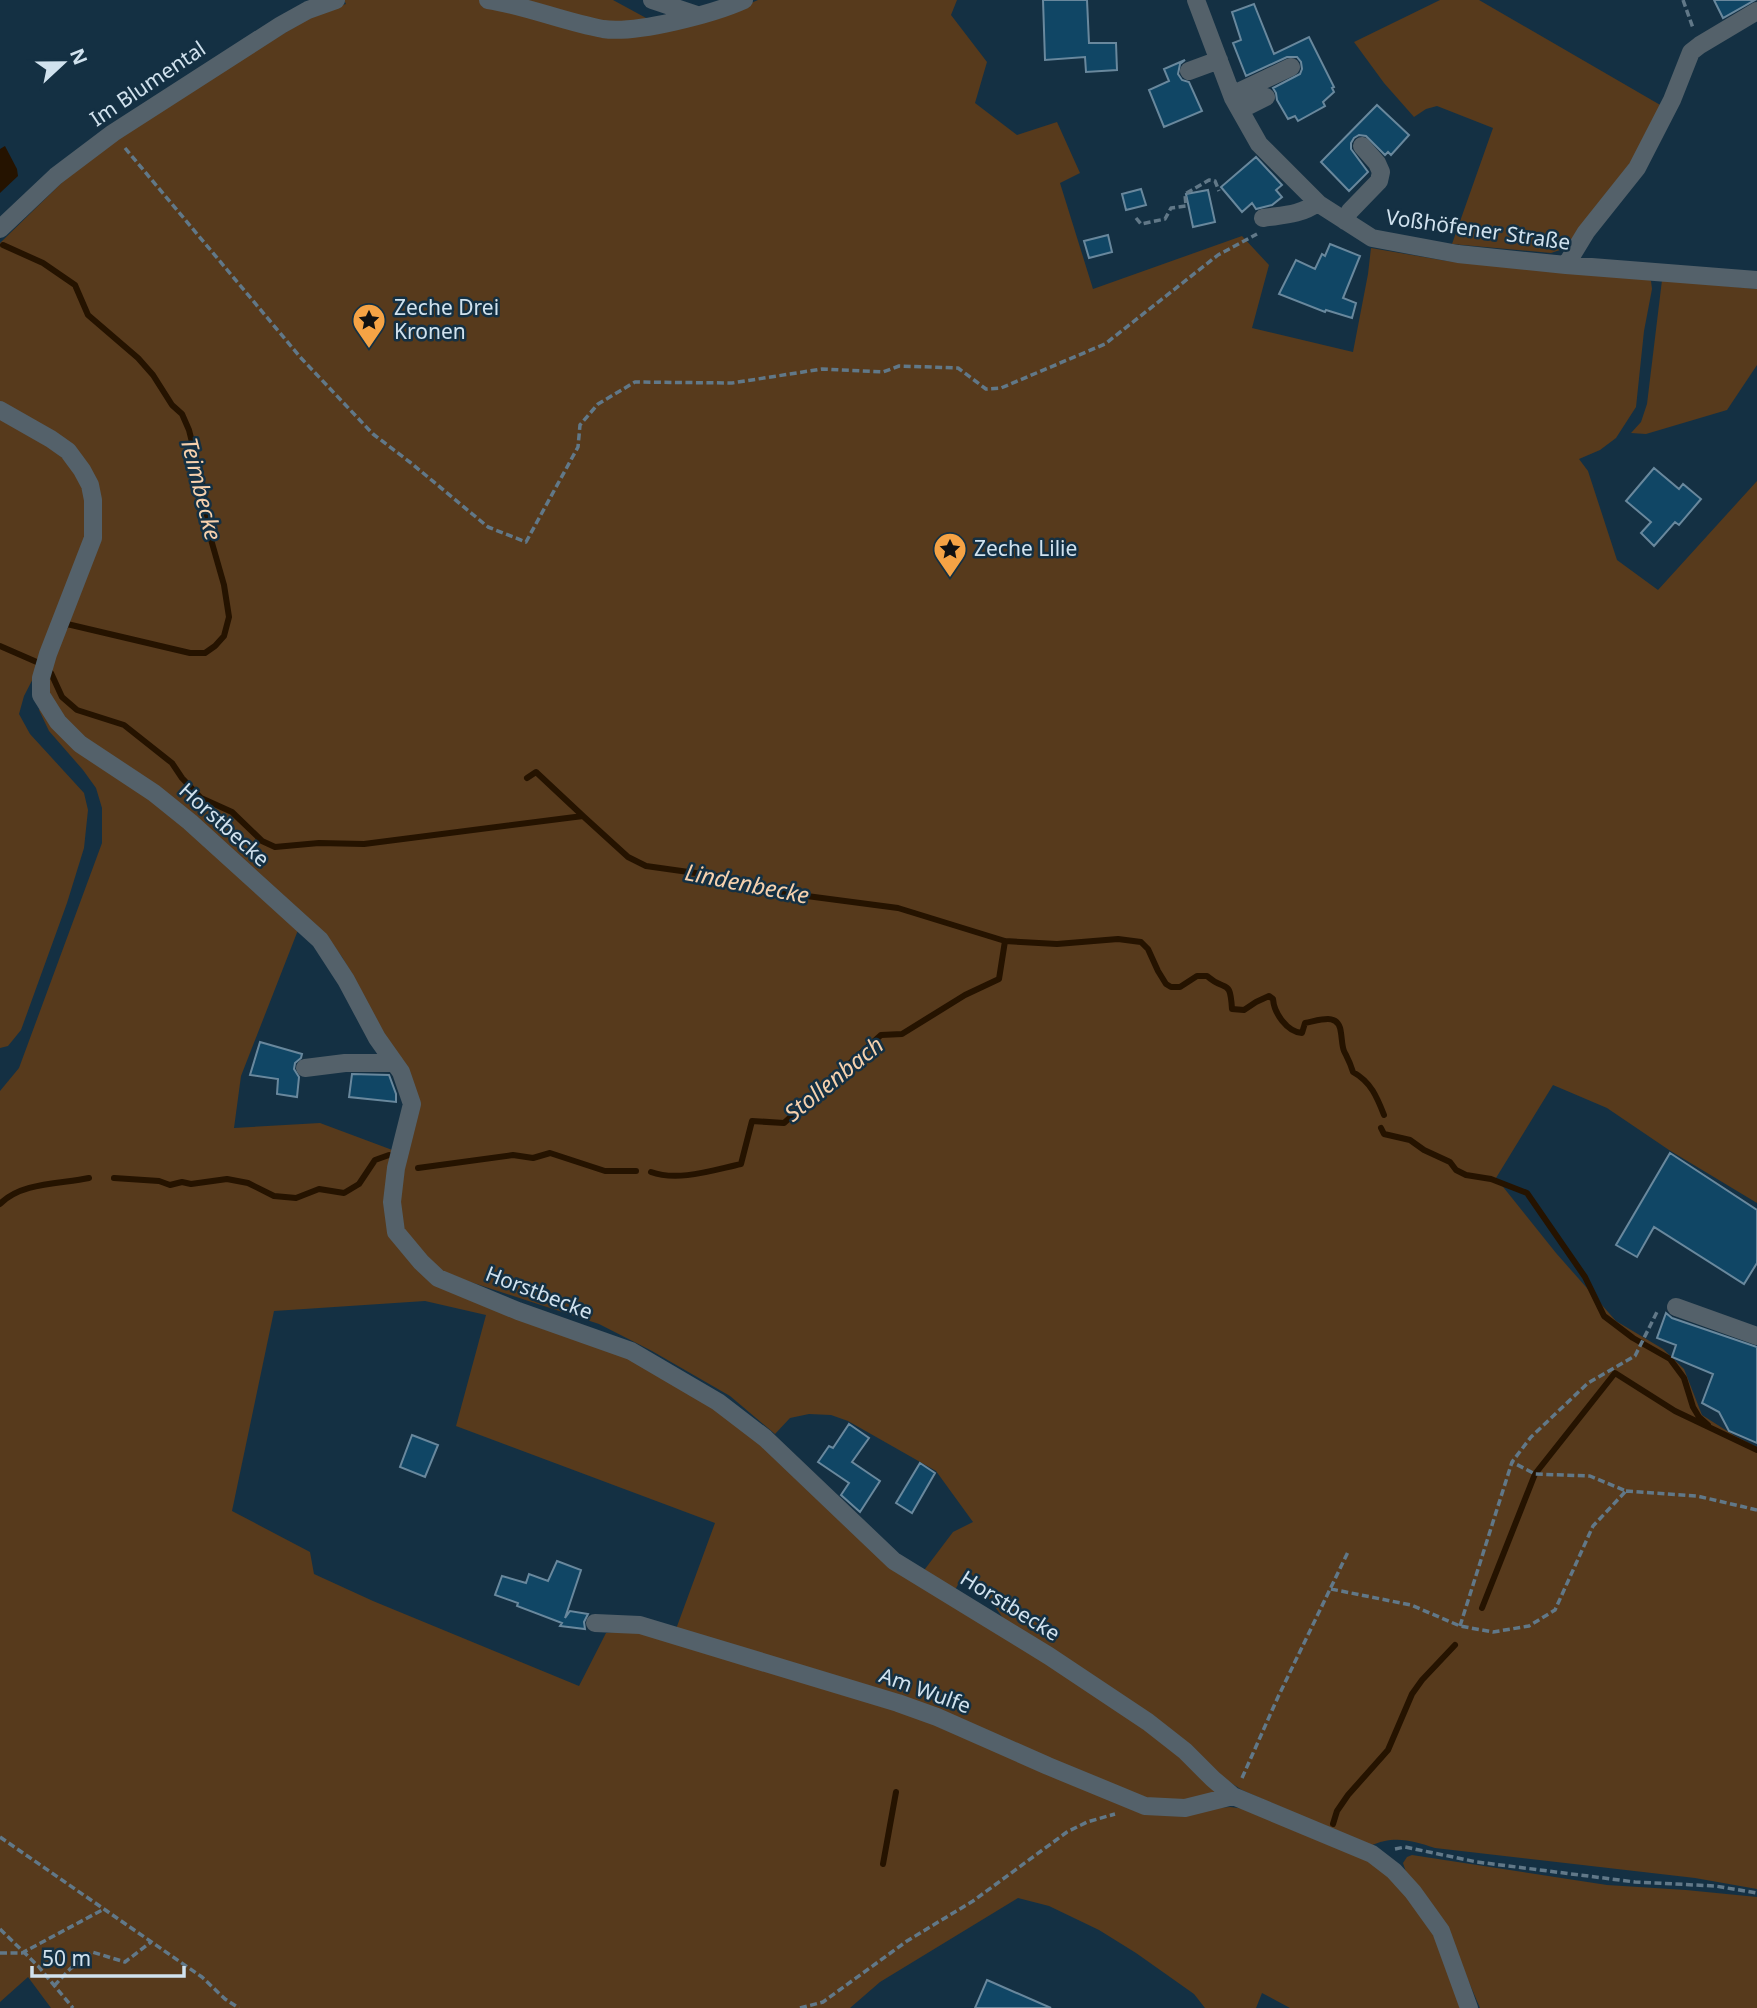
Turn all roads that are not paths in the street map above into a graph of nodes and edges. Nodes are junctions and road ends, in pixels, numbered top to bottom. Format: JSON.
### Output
{"nodes":[{"id":1,"x":336,"y":0,"type":"edge"},
{"id":2,"x":488,"y":0,"type":"edge"},
{"id":3,"x":652,"y":0,"type":"edge"},
{"id":4,"x":744,"y":0,"type":"edge"},
{"id":5,"x":1196,"y":0,"type":"edge"},
{"id":6,"x":1757,"y":11,"type":"edge"},
{"id":7,"x":697,"y":15,"type":"junction"},
{"id":8,"x":1219,"y":60,"type":"junction"},
{"id":9,"x":1292,"y":67,"type":"dead end"},
{"id":10,"x":1189,"y":71,"type":"dead end"},
{"id":11,"x":1266,"y":97,"type":"dead end"},
{"id":12,"x":1236,"y":102,"type":"junction"},
{"id":13,"x":1362,"y":146,"type":"dead end"},
{"id":14,"x":1317,"y":202,"type":"junction"},
{"id":15,"x":1345,"y":220,"type":"junction"},
{"id":16,"x":1260,"y":226,"type":"road end"},
{"id":17,"x":0,"y":229,"type":"edge"},
{"id":18,"x":1566,"y":265,"type":"junction"},
{"id":19,"x":1757,"y":280,"type":"edge"},
{"id":20,"x":0,"y":410,"type":"edge"},
{"id":21,"x":395,"y":1063,"type":"junction"},
{"id":22,"x":305,"y":1068,"type":"dead end"},
{"id":23,"x":1676,"y":1307,"type":"dead end"},
{"id":24,"x":1757,"y":1336,"type":"edge"},
{"id":25,"x":595,"y":1623,"type":"dead end"},
{"id":26,"x":1233,"y":1796,"type":"junction"},
{"id":27,"x":1469,"y":2008,"type":"edge"}],
"edges":[{"from":1,"to":17,"type":"street","name":"Im Blumental"},
{"from":2,"to":7,"type":"street"},
{"from":3,"to":7,"type":"street"},
{"from":4,"to":7,"type":"street"},
{"from":5,"to":8,"type":"street","name":"Voßhöfener Straße"},
{"from":6,"to":18,"type":"street"},
{"from":8,"to":10,"type":"street"},
{"from":8,"to":12,"type":"street","name":"Voßhöfener Straße"},
{"from":9,"to":12,"type":"street"},
{"from":11,"to":12,"type":"street"},
{"from":12,"to":14,"type":"street","name":"Voßhöfener Straße"},
{"from":13,"to":15,"type":"street"},
{"from":14,"to":15,"type":"street","name":"Voßhöfener Straße"},
{"from":14,"to":16,"type":"street"},
{"from":15,"to":18,"type":"street","name":"Voßhöfener Straße"},
{"from":18,"to":19,"type":"street","name":"Voßhöfener Straße"},
{"from":20,"to":21,"type":"street","name":"Horstbecke"},
{"from":21,"to":22,"type":"street"},
{"from":21,"to":26,"type":"street","name":"Horstbecke"},
{"from":23,"to":24,"type":"street"},
{"from":25,"to":26,"type":"street","name":"Am Wulfe"},
{"from":26,"to":27,"type":"street","name":"Horstbecke"}]}
